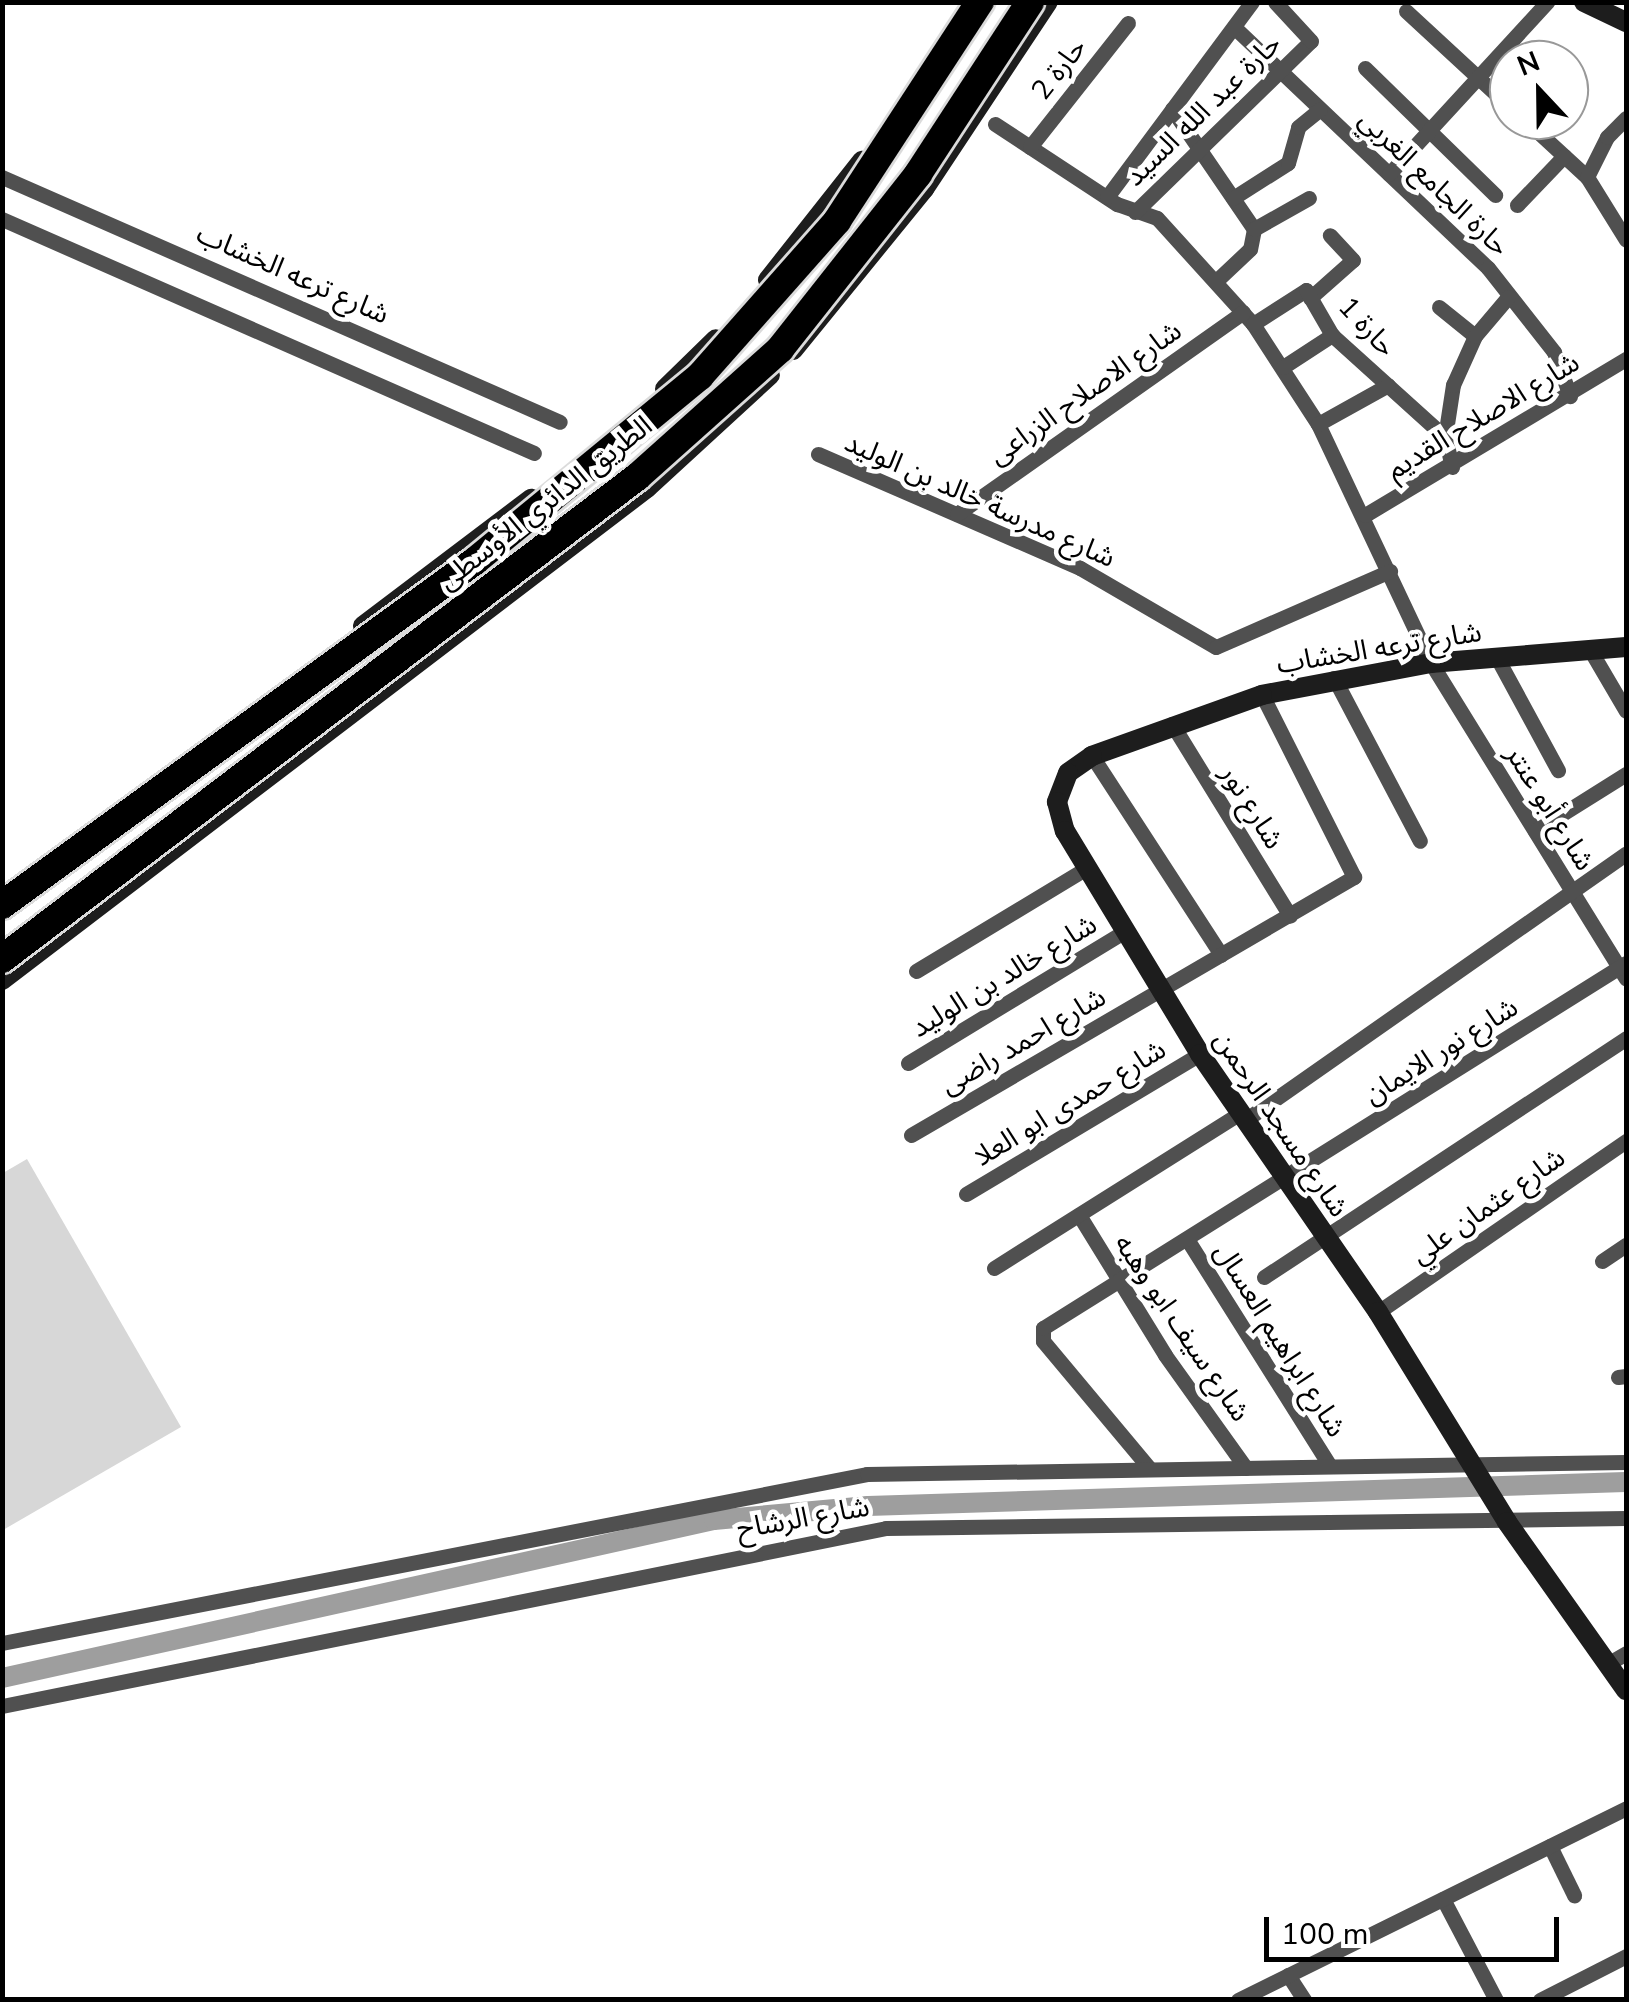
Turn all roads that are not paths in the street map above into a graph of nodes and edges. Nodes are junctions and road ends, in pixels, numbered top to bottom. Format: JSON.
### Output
{"nodes":[{"id":1,"x":970,"y":2,"type":"edge"},
{"id":2,"x":980,"y":2,"type":"edge"},
{"id":3,"x":1030,"y":2,"type":"edge"},
{"id":4,"x":1048,"y":2,"type":"edge"},
{"id":5,"x":1252,"y":2,"type":"edge"},
{"id":6,"x":1275,"y":2,"type":"edge"},
{"id":7,"x":1547,"y":2,"type":"edge"},
{"id":8,"x":1584,"y":2,"type":"edge"},
{"id":9,"x":1406,"y":11,"type":"dead end"},
{"id":10,"x":1128,"y":22,"type":"dead end"},
{"id":11,"x":1626,"y":22,"type":"edge"},
{"id":12,"x":1234,"y":27,"type":"junction"},
{"id":13,"x":1518,"y":40,"type":"edge"},
{"id":14,"x":1489,"y":67,"type":"edge"},
{"id":15,"x":1365,"y":68,"type":"dead end"},
{"id":16,"x":1280,"y":71,"type":"junction"},
{"id":17,"x":1476,"y":76,"type":"junction"},
{"id":18,"x":1489,"y":88,"type":"edge"},
{"id":19,"x":1172,"y":109,"type":"junction"},
{"id":20,"x":1320,"y":109,"type":"junction"},
{"id":21,"x":1626,"y":118,"type":"edge"},
{"id":22,"x":995,"y":124,"type":"dead end"},
{"id":23,"x":1428,"y":129,"type":"junction"},
{"id":24,"x":1546,"y":140,"type":"edge"},
{"id":25,"x":1030,"y":147,"type":"junction"},
{"id":26,"x":1200,"y":149,"type":"junction"},
{"id":27,"x":1564,"y":156,"type":"junction"},
{"id":28,"x":1389,"y":174,"type":"junction"},
{"id":29,"x":2,"y":176,"type":"edge"},
{"id":30,"x":1587,"y":177,"type":"junction"},
{"id":31,"x":1494,"y":196,"type":"dead end"},
{"id":32,"x":1107,"y":197,"type":"junction"},
{"id":33,"x":1233,"y":198,"type":"junction"},
{"id":34,"x":1309,"y":198,"type":"dead end"},
{"id":35,"x":1517,"y":205,"type":"dead end"},
{"id":36,"x":1136,"y":212,"type":"junction"},
{"id":37,"x":2,"y":219,"type":"edge"},
{"id":38,"x":1254,"y":229,"type":"junction"},
{"id":39,"x":1330,"y":235,"type":"dead end"},
{"id":40,"x":1626,"y":240,"type":"edge"},
{"id":41,"x":772,"y":276,"type":"junction"},
{"id":42,"x":1216,"y":282,"type":"junction"},
{"id":43,"x":1508,"y":297,"type":"junction"},
{"id":44,"x":1310,"y":298,"type":"junction"},
{"id":45,"x":1440,"y":308,"type":"dead end"},
{"id":46,"x":826,"y":315,"type":"junction"},
{"id":47,"x":1248,"y":318,"type":"junction"},
{"id":48,"x":1332,"y":335,"type":"junction"},
{"id":49,"x":1476,"y":336,"type":"junction"},
{"id":50,"x":1626,"y":359,"type":"edge"},
{"id":51,"x":1283,"y":367,"type":"junction"},
{"id":52,"x":1388,"y":385,"type":"junction"},
{"id":53,"x":1570,"y":396,"type":"junction"},
{"id":54,"x":560,"y":422,"type":"dead end"},
{"id":55,"x":1318,"y":424,"type":"junction"},
{"id":56,"x":1446,"y":437,"type":"junction"},
{"id":57,"x":534,"y":453,"type":"dead end"},
{"id":58,"x":818,"y":454,"type":"dead end"},
{"id":59,"x":1452,"y":466,"type":"junction"},
{"id":60,"x":956,"y":514,"type":"junction"},
{"id":61,"x":1365,"y":516,"type":"junction"},
{"id":62,"x":1390,"y":571,"type":"junction"},
{"id":63,"x":1626,"y":647,"type":"edge"},
{"id":64,"x":1588,"y":648,"type":"junction"},
{"id":65,"x":1496,"y":656,"type":"junction"},
{"id":66,"x":1430,"y":663,"type":"junction"},
{"id":67,"x":1334,"y":678,"type":"junction"},
{"id":68,"x":1262,"y":695,"type":"junction"},
{"id":69,"x":1626,"y":711,"type":"edge"},
{"id":70,"x":234,"y":724,"type":"junction"},
{"id":71,"x":1172,"y":724,"type":"junction"},
{"id":72,"x":1092,"y":756,"type":"junction"},
{"id":73,"x":1558,"y":770,"type":"dead end"},
{"id":74,"x":273,"y":773,"type":"junction"},
{"id":75,"x":1626,"y":774,"type":"edge"},
{"id":76,"x":1535,"y":832,"type":"junction"},
{"id":77,"x":1420,"y":840,"type":"dead end"},
{"id":78,"x":1626,"y":854,"type":"edge"},
{"id":79,"x":1087,"y":868,"type":"junction"},
{"id":80,"x":1572,"y":892,"type":"junction"},
{"id":81,"x":2,"y":894,"type":"edge"},
{"id":82,"x":2,"y":906,"type":"edge"},
{"id":83,"x":1290,"y":916,"type":"junction"},
{"id":84,"x":1126,"y":931,"type":"junction"},
{"id":85,"x":1221,"y":955,"type":"junction"},
{"id":86,"x":2,"y":959,"type":"edge"},
{"id":87,"x":1624,"y":970,"type":"edge"},
{"id":88,"x":916,"y":971,"type":"dead end"},
{"id":89,"x":2,"y":980,"type":"edge"},
{"id":90,"x":1161,"y":990,"type":"junction"},
{"id":91,"x":1626,"y":1038,"type":"edge"},
{"id":92,"x":1200,"y":1054,"type":"junction"},
{"id":93,"x":908,"y":1063,"type":"dead end"},
{"id":94,"x":1242,"y":1117,"type":"junction"},
{"id":95,"x":911,"y":1135,"type":"dead end"},
{"id":96,"x":1626,"y":1140,"type":"edge"},
{"id":97,"x":1283,"y":1181,"type":"junction"},
{"id":98,"x":966,"y":1194,"type":"dead end"},
{"id":99,"x":1079,"y":1215,"type":"junction"},
{"id":100,"x":1324,"y":1238,"type":"junction"},
{"id":101,"x":1187,"y":1240,"type":"junction"},
{"id":102,"x":1625,"y":1248,"type":"edge"},
{"id":103,"x":1602,"y":1261,"type":"dead end"},
{"id":104,"x":994,"y":1268,"type":"dead end"},
{"id":105,"x":1264,"y":1277,"type":"dead end"},
{"id":106,"x":1119,"y":1281,"type":"junction"},
{"id":107,"x":1378,"y":1312,"type":"junction"},
{"id":108,"x":1626,"y":1462,"type":"edge"},
{"id":109,"x":1474,"y":1465,"type":"junction"},
{"id":110,"x":1330,"y":1466,"type":"junction"},
{"id":111,"x":1246,"y":1468,"type":"junction"},
{"id":112,"x":1150,"y":1469,"type":"junction"},
{"id":113,"x":1626,"y":1518,"type":"edge"},
{"id":114,"x":1507,"y":1522,"type":"junction"},
{"id":115,"x":2,"y":1643,"type":"edge"},
{"id":116,"x":1618,"y":1658,"type":"edge"},
{"id":117,"x":1626,"y":1690,"type":"edge"},
{"id":118,"x":2,"y":1706,"type":"edge"},
{"id":119,"x":1626,"y":1808,"type":"edge"},
{"id":120,"x":1550,"y":1846,"type":"junction"},
{"id":121,"x":1574,"y":1894,"type":"dead end"},
{"id":122,"x":1443,"y":1899,"type":"junction"},
{"id":123,"x":1626,"y":1956,"type":"edge"},
{"id":124,"x":1288,"y":1975,"type":"junction"},
{"id":125,"x":1238,"y":2000,"type":"edge"},
{"id":126,"x":1304,"y":2000,"type":"edge"},
{"id":127,"x":1496,"y":2000,"type":"edge"},
{"id":128,"x":1540,"y":2000,"type":"edge"}],
"edges":[{"from":1,"to":41,"type":"street"},
{"from":2,"to":82,"type":"highway","name":"الطريق الدائري الأوسطى","bridge":true},
{"from":3,"to":86,"type":"highway","name":"الطريق الدائري الأوسطى","bridge":true},
{"from":4,"to":46,"type":"street"},
{"from":5,"to":12,"type":"street"},
{"from":6,"to":16,"type":"street","name":"حارة عبد الله السيد"},
{"from":7,"to":13,"type":"street"},
{"from":8,"to":11,"type":"street"},
{"from":9,"to":17,"type":"street"},
{"from":10,"to":25,"type":"street","name":"حارة 2"},
{"from":12,"to":16,"type":"street","name":"حارة الجامع الغربي"},
{"from":12,"to":19,"type":"street"},
{"from":14,"to":17,"type":"street"},
{"from":15,"to":23,"type":"street"},
{"from":16,"to":20,"type":"street","name":"حارة الجامع الغربي"},
{"from":16,"to":26,"type":"street","name":"حارة عبد الله السيد"},
{"from":17,"to":18,"type":"street"},
{"from":17,"to":23,"type":"street"},
{"from":19,"to":26,"type":"street"},
{"from":19,"to":32,"type":"street"},
{"from":20,"to":28,"type":"street","name":"حارة الجامع الغربي"},
{"from":20,"to":33,"type":"street"},
{"from":21,"to":30,"type":"street"},
{"from":22,"to":25,"type":"street","name":"شارع أبو عنتر"},
{"from":23,"to":28,"type":"street"},
{"from":23,"to":31,"type":"street"},
{"from":24,"to":27,"type":"street"},
{"from":25,"to":32,"type":"street","name":"شارع أبو عنتر"},
{"from":26,"to":33,"type":"street"},
{"from":26,"to":36,"type":"street","name":"حارة عبد الله السيد"},
{"from":27,"to":30,"type":"street"},
{"from":27,"to":35,"type":"street"},
{"from":28,"to":43,"type":"street","name":"حارة الجامع الغربي"},
{"from":29,"to":54,"type":"street","name":"شارع ترعه الخشاب"},
{"from":30,"to":40,"type":"street"},
{"from":32,"to":36,"type":"street","name":"شارع أبو عنتر"},
{"from":33,"to":38,"type":"street"},
{"from":34,"to":38,"type":"street"},
{"from":36,"to":42,"type":"street","name":"شارع أبو عنتر"},
{"from":37,"to":57,"type":"street"},
{"from":38,"to":42,"type":"street"},
{"from":39,"to":44,"type":"street"},
{"from":41,"to":46,"type":"street"},
{"from":41,"to":70,"type":"street"},
{"from":42,"to":47,"type":"street","name":"شارع أبو عنتر"},
{"from":43,"to":49,"type":"street"},
{"from":43,"to":53,"type":"street","name":"حارة الجامع الغربي"},
{"from":44,"to":47,"type":"street","name":"حارة 1"},
{"from":44,"to":48,"type":"street","name":"حارة 1"},
{"from":45,"to":49,"type":"street"},
{"from":46,"to":74,"type":"street"},
{"from":47,"to":51,"type":"street","name":"شارع أبو عنتر"},
{"from":47,"to":60,"type":"street","name":"شارع الاصلاح الزراعى"},
{"from":48,"to":51,"type":"street"},
{"from":48,"to":52,"type":"street","name":"حارة 1"},
{"from":49,"to":56,"type":"street"},
{"from":50,"to":53,"type":"street","name":"شارع الاصلاح القديم"},
{"from":51,"to":55,"type":"street","name":"شارع أبو عنتر"},
{"from":52,"to":55,"type":"street"},
{"from":52,"to":56,"type":"street","name":"حارة 1"},
{"from":53,"to":59,"type":"street","name":"شارع الاصلاح القديم"},
{"from":55,"to":61,"type":"street","name":"شارع أبو عنتر"},
{"from":56,"to":59,"type":"street"},
{"from":58,"to":60,"type":"street","name":"شارع مدرسة خالد بن الوليد"},
{"from":59,"to":61,"type":"street","name":"شارع الاصلاح القديم"},
{"from":60,"to":62,"type":"street","name":"شارع مدرسة خالد بن الوليد"},
{"from":61,"to":62,"type":"street","name":"شارع أبو عنتر"},
{"from":62,"to":66,"type":"street","name":"شارع أبو عنتر"},
{"from":63,"to":64,"type":"street","name":"شارع ترعه الخشاب"},
{"from":64,"to":65,"type":"street","name":"شارع ترعه الخشاب"},
{"from":64,"to":69,"type":"street"},
{"from":65,"to":66,"type":"street","name":"شارع ترعه الخشاب"},
{"from":65,"to":73,"type":"street"},
{"from":66,"to":67,"type":"street","name":"شارع ترعه الخشاب"},
{"from":66,"to":76,"type":"street","name":"شارع أبو عنتر"},
{"from":67,"to":68,"type":"street","name":"شارع ترعه الخشاب"},
{"from":67,"to":77,"type":"street"},
{"from":68,"to":71,"type":"street","name":"شارع ترعه الخشاب"},
{"from":68,"to":83,"type":"street","name":"شارع احمد راضى"},
{"from":70,"to":74,"type":"street"},
{"from":70,"to":81,"type":"street"},
{"from":71,"to":72,"type":"street","name":"شارع ترعه الخشاب"},
{"from":71,"to":83,"type":"street","name":"شارع نور"},
{"from":72,"to":79,"type":"street","name":"شارع مسجد الرحمن"},
{"from":72,"to":85,"type":"street"},
{"from":74,"to":89,"type":"street"},
{"from":75,"to":76,"type":"street"},
{"from":76,"to":80,"type":"street","name":"شارع أبو عنتر"},
{"from":78,"to":80,"type":"street"},
{"from":79,"to":84,"type":"street","name":"شارع مسجد الرحمن"},
{"from":79,"to":88,"type":"street"},
{"from":80,"to":87,"type":"street","name":"شارع أبو عنتر"},
{"from":80,"to":94,"type":"street"},
{"from":83,"to":85,"type":"street","name":"شارع احمد راضى"},
{"from":84,"to":90,"type":"street","name":"شارع مسجد الرحمن"},
{"from":84,"to":93,"type":"street","name":"شارع خالد بن الوليد"},
{"from":85,"to":90,"type":"street","name":"شارع احمد راضى"},
{"from":87,"to":97,"type":"street","name":"شارع نور الايمان"},
{"from":90,"to":92,"type":"street","name":"شارع مسجد الرحمن"},
{"from":90,"to":95,"type":"street","name":"شارع احمد راضى"},
{"from":91,"to":100,"type":"street"},
{"from":92,"to":94,"type":"street","name":"شارع مسجد الرحمن"},
{"from":92,"to":98,"type":"street","name":"شارع حمدى ابو العلا"},
{"from":94,"to":97,"type":"street","name":"شارع مسجد الرحمن"},
{"from":94,"to":99,"type":"street"},
{"from":96,"to":107,"type":"street","name":"شارع عثمان علي"},
{"from":97,"to":100,"type":"street","name":"شارع مسجد الرحمن"},
{"from":97,"to":101,"type":"street","name":"شارع نور الايمان"},
{"from":99,"to":104,"type":"street"},
{"from":99,"to":106,"type":"street","name":"شارع سيف ابو وهبه"},
{"from":100,"to":105,"type":"street"},
{"from":100,"to":107,"type":"street","name":"شارع مسجد الرحمن"},
{"from":101,"to":106,"type":"street","name":"شارع نور الايمان"},
{"from":101,"to":110,"type":"street","name":"شارع ابراهيم العسال"},
{"from":102,"to":103,"type":"street"},
{"from":106,"to":111,"type":"street","name":"شارع سيف ابو وهبه"},
{"from":106,"to":112,"type":"street","name":"شارع نور الايمان"},
{"from":107,"to":109,"type":"street","name":"شارع مسجد الرحمن"},
{"from":108,"to":109,"type":"street","name":"شارع الرشاح"},
{"from":109,"to":110,"type":"street","name":"شارع الرشاح"},
{"from":109,"to":114,"type":"street","name":"شارع مسجد الرحمن"},
{"from":110,"to":111,"type":"street","name":"شارع الرشاح"},
{"from":111,"to":112,"type":"street","name":"شارع الرشاح"},
{"from":112,"to":115,"type":"street","name":"شارع الرشاح"},
{"from":113,"to":114,"type":"street","name":"شارع الرشاح"},
{"from":114,"to":116,"type":"street","name":"شارع مسجد الرحمن"},
{"from":114,"to":118,"type":"street","name":"شارع الرشاح"},
{"from":116,"to":117,"type":"street","name":"شارع مسجد الرحمن"},
{"from":119,"to":120,"type":"street"},
{"from":120,"to":121,"type":"street"},
{"from":120,"to":122,"type":"street"},
{"from":122,"to":124,"type":"street"},
{"from":122,"to":127,"type":"street"},
{"from":123,"to":128,"type":"street"},
{"from":124,"to":125,"type":"street"},
{"from":124,"to":126,"type":"street"}]}
